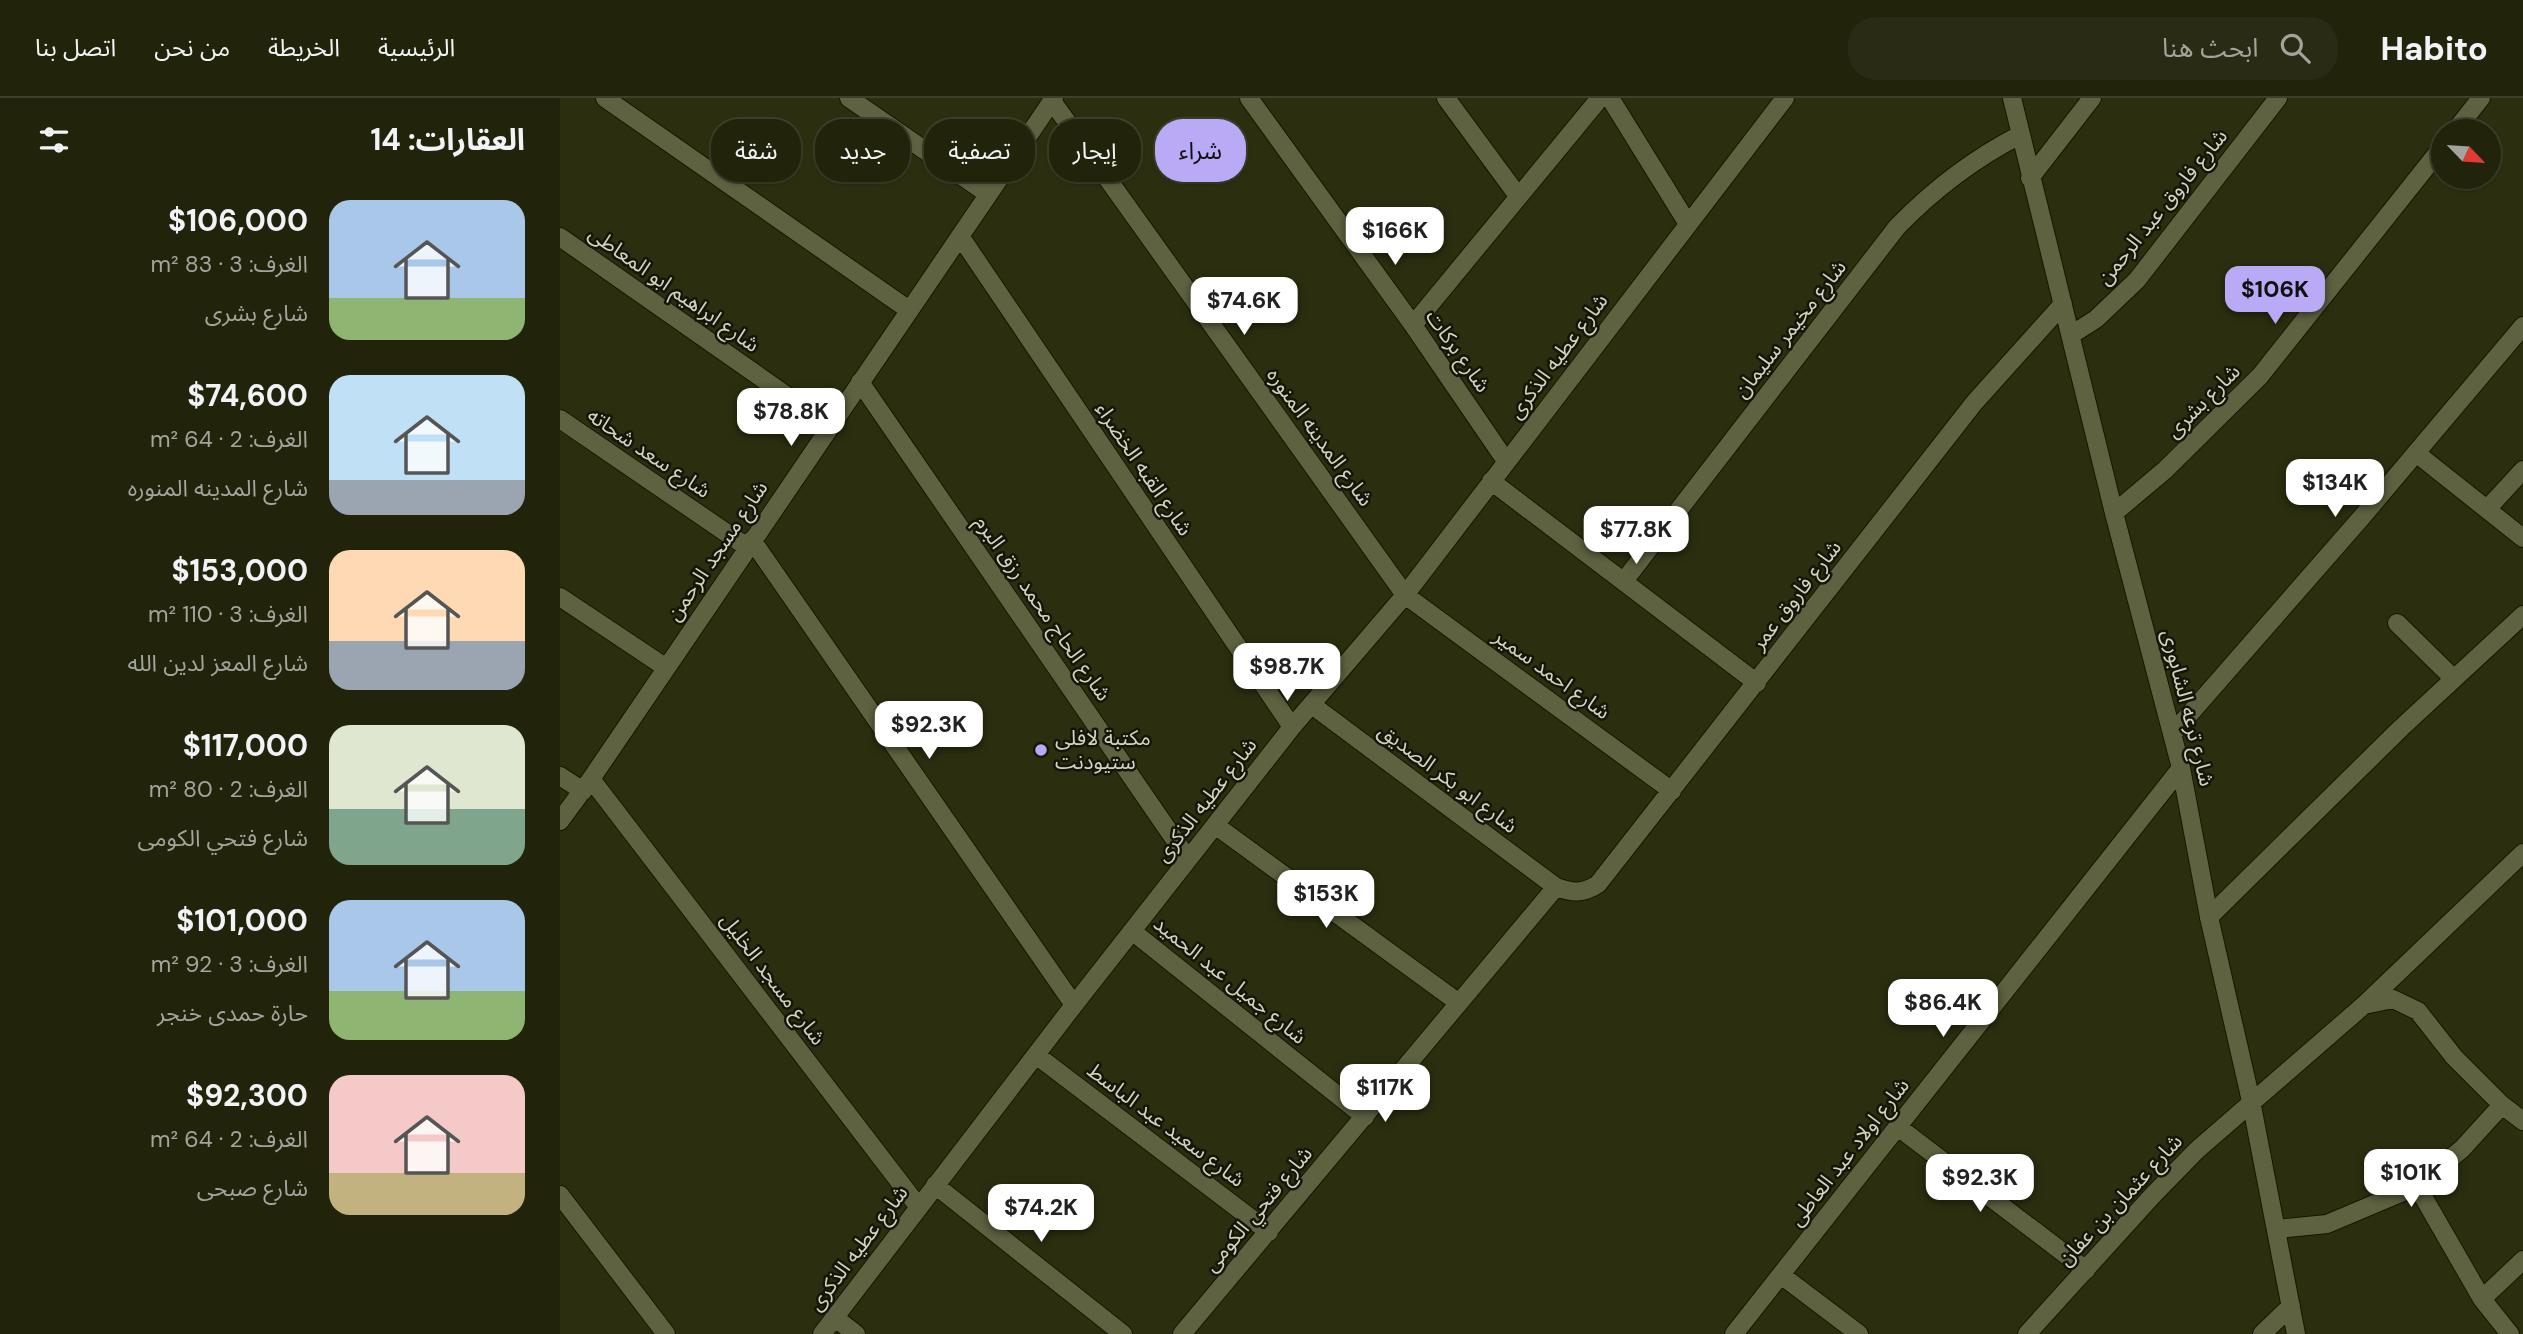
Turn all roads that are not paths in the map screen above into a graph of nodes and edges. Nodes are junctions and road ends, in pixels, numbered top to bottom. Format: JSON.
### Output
{"nodes":[{"id":1,"x":605,"y":98,"type":"edge"},
{"id":2,"x":849,"y":98,"type":"edge"},
{"id":3,"x":1249,"y":98,"type":"edge"},
{"id":4,"x":1446,"y":98,"type":"edge"},
{"id":5,"x":1600,"y":98,"type":"edge"},
{"id":6,"x":1610,"y":98,"type":"edge"},
{"id":7,"x":1785,"y":98,"type":"edge"},
{"id":8,"x":2012,"y":98,"type":"edge"},
{"id":9,"x":2092,"y":98,"type":"edge"},
{"id":10,"x":2278,"y":98,"type":"edge"},
{"id":11,"x":2482,"y":98,"type":"edge"},
{"id":12,"x":1053,"y":100,"type":"edge"},
{"id":13,"x":2465,"y":119,"type":"edge"},
{"id":14,"x":2020,"y":135,"type":"junction"},
{"id":15,"x":2431,"y":161,"type":"edge"},
{"id":16,"x":2030,"y":178,"type":"junction"},
{"id":17,"x":988,"y":194,"type":"junction"},
{"id":18,"x":1518,"y":196,"type":"junction"},
{"id":19,"x":1688,"y":223,"type":"junction"},
{"id":20,"x":960,"y":236,"type":"junction"},
{"id":21,"x":560,"y":237,"type":"edge"},
{"id":22,"x":2063,"y":304,"type":"junction"},
{"id":23,"x":909,"y":310,"type":"junction"},
{"id":24,"x":1413,"y":325,"type":"junction"},
{"id":25,"x":2523,"y":326,"type":"edge"},
{"id":26,"x":2071,"y":335,"type":"junction"},
{"id":27,"x":860,"y":382,"type":"junction"},
{"id":28,"x":560,"y":419,"type":"edge"},
{"id":29,"x":830,"y":426,"type":"junction"},
{"id":30,"x":2416,"y":453,"type":"junction"},
{"id":31,"x":1506,"y":461,"type":"junction"},
{"id":32,"x":2523,"y":470,"type":"edge"},
{"id":33,"x":1491,"y":481,"type":"junction"},
{"id":34,"x":2487,"y":509,"type":"junction"},
{"id":35,"x":2114,"y":513,"type":"junction"},
{"id":36,"x":2523,"y":538,"type":"edge"},
{"id":37,"x":750,"y":544,"type":"junction"},
{"id":38,"x":1624,"y":581,"type":"junction"},
{"id":39,"x":1405,"y":595,"type":"junction"},
{"id":40,"x":560,"y":597,"type":"edge"},
{"id":41,"x":2523,"y":615,"type":"edge"},
{"id":42,"x":2397,"y":623,"type":"dead end"},
{"id":43,"x":665,"y":667,"type":"junction"},
{"id":44,"x":2454,"y":679,"type":"junction"},
{"id":45,"x":1757,"y":683,"type":"junction"},
{"id":46,"x":1312,"y":705,"type":"junction"},
{"id":47,"x":1292,"y":727,"type":"junction"},
{"id":48,"x":2173,"y":733,"type":"junction"},
{"id":49,"x":2181,"y":768,"type":"junction"},
{"id":50,"x":560,"y":776,"type":"edge"},
{"id":51,"x":587,"y":785,"type":"junction"},
{"id":52,"x":1672,"y":791,"type":"junction"},
{"id":53,"x":560,"y":821,"type":"edge"},
{"id":54,"x":1215,"y":825,"type":"junction"},
{"id":55,"x":2523,"y":853,"type":"edge"},
{"id":56,"x":1188,"y":859,"type":"junction"},
{"id":57,"x":1556,"y":887,"type":"junction"},
{"id":58,"x":2209,"y":917,"type":"junction"},
{"id":59,"x":1132,"y":931,"type":"junction"},
{"id":60,"x":1459,"y":1003,"type":"junction"},
{"id":61,"x":1074,"y":1005,"type":"junction"},
{"id":62,"x":2364,"y":1005,"type":"junction"},
{"id":63,"x":1036,"y":1055,"type":"junction"},
{"id":64,"x":2250,"y":1101,"type":"junction"},
{"id":65,"x":2502,"y":1105,"type":"junction"},
{"id":66,"x":1365,"y":1117,"type":"junction"},
{"id":67,"x":2523,"y":1121,"type":"edge"},
{"id":68,"x":1898,"y":1127,"type":"junction"},
{"id":69,"x":935,"y":1185,"type":"junction"},
{"id":70,"x":2417,"y":1186,"type":"junction"},
{"id":71,"x":560,"y":1195,"type":"edge"},
{"id":72,"x":918,"y":1206,"type":"junction"},
{"id":73,"x":2277,"y":1229,"type":"junction"},
{"id":74,"x":1269,"y":1232,"type":"junction"},
{"id":75,"x":2523,"y":1260,"type":"edge"},
{"id":76,"x":2086,"y":1270,"type":"junction"},
{"id":77,"x":1781,"y":1275,"type":"junction"},
{"id":78,"x":2482,"y":1299,"type":"junction"},
{"id":79,"x":2291,"y":1306,"type":"junction"},
{"id":80,"x":834,"y":1317,"type":"junction"},
{"id":81,"x":666,"y":1334,"type":"edge"},
{"id":82,"x":822,"y":1334,"type":"edge"},
{"id":83,"x":856,"y":1334,"type":"edge"},
{"id":84,"x":1123,"y":1334,"type":"edge"},
{"id":85,"x":1182,"y":1334,"type":"edge"},
{"id":86,"x":1734,"y":1334,"type":"edge"},
{"id":87,"x":1859,"y":1334,"type":"edge"},
{"id":88,"x":2027,"y":1334,"type":"edge"},
{"id":89,"x":2262,"y":1334,"type":"edge"},
{"id":90,"x":2296,"y":1334,"type":"edge"},
{"id":91,"x":2510,"y":1334,"type":"edge"}],
"edges":[{"from":1,"to":23,"type":"street"},
{"from":2,"to":17,"type":"street"},
{"from":3,"to":24,"type":"street","name":"شارع بركات"},
{"from":4,"to":18,"type":"street"},
{"from":5,"to":18,"type":"street"},
{"from":6,"to":19,"type":"street"},
{"from":7,"to":19,"type":"street","name":"شارع عطيه الذكرى"},
{"from":8,"to":14,"type":"street","name":"شارع ترعه الشابورى"},
{"from":9,"to":16,"type":"street"},
{"from":10,"to":26,"type":"street","name":"شارع فاروق عبد الرحمن"},
{"from":11,"to":13,"type":"street"},
{"from":12,"to":17,"type":"street","name":"شارع مسجد الرحمن"},
{"from":12,"to":39,"type":"street","name":"شارع المدينه المنوره"},
{"from":14,"to":16,"type":"street","name":"شارع ترعه الشابورى"},
{"from":14,"to":38,"type":"street","name":"شارع مخيمر سليمان"},
{"from":15,"to":35,"type":"street","name":"شارع بشرى"},
{"from":16,"to":22,"type":"street","name":"شارع ترعه الشابورى"},
{"from":17,"to":20,"type":"street","name":"شارع مسجد الرحمن"},
{"from":18,"to":24,"type":"street"},
{"from":19,"to":31,"type":"street","name":"شارع عطيه الذكرى"},
{"from":20,"to":23,"type":"street","name":"شارع مسجد الرحمن"},
{"from":20,"to":47,"type":"street","name":"شارع القبه الخضراء"},
{"from":21,"to":29,"type":"street","name":"شارع ابراهيم ابو المعاطى"},
{"from":22,"to":26,"type":"street","name":"شارع ترعه الشابورى"},
{"from":22,"to":45,"type":"street","name":"شارع فاروق عمر"},
{"from":23,"to":27,"type":"street","name":"شارع مسجد الرحمن"},
{"from":24,"to":31,"type":"street","name":"شارع بركات"},
{"from":25,"to":30,"type":"street"},
{"from":26,"to":35,"type":"street","name":"شارع ترعه الشابورى"},
{"from":27,"to":29,"type":"street","name":"شارع مسجد الرحمن"},
{"from":27,"to":56,"type":"street","name":"شارع الحاج محمد رزق البرم"},
{"from":28,"to":37,"type":"street","name":"شارع سعد شحاته"},
{"from":29,"to":37,"type":"street","name":"شارع مسجد الرحمن"},
{"from":30,"to":34,"type":"street"},
{"from":30,"to":48,"type":"street"},
{"from":31,"to":33,"type":"street","name":"شارع عطيه الذكرى"},
{"from":32,"to":34,"type":"street"},
{"from":33,"to":38,"type":"street"},
{"from":33,"to":39,"type":"street","name":"شارع عطيه الذكرى"},
{"from":34,"to":36,"type":"street"},
{"from":35,"to":48,"type":"street","name":"شارع ترعه الشابورى"},
{"from":37,"to":43,"type":"street","name":"شارع مسجد الرحمن"},
{"from":37,"to":61,"type":"street"},
{"from":38,"to":45,"type":"street"},
{"from":39,"to":46,"type":"street","name":"شارع عطيه الذكرى"},
{"from":39,"to":52,"type":"street","name":"شارع احمد سمير"},
{"from":40,"to":43,"type":"street"},
{"from":41,"to":44,"type":"street"},
{"from":42,"to":44,"type":"street"},
{"from":43,"to":51,"type":"street","name":"شارع مسجد الرحمن"},
{"from":44,"to":58,"type":"street"},
{"from":45,"to":52,"type":"street","name":"شارع فاروق عمر"},
{"from":46,"to":47,"type":"street","name":"شارع عطيه الذكرى"},
{"from":46,"to":57,"type":"street","name":"شارع ابو بكر الصديق"},
{"from":47,"to":54,"type":"street","name":"شارع عطيه الذكرى"},
{"from":48,"to":49,"type":"street","name":"شارع ترعه الشابورى"},
{"from":49,"to":58,"type":"street","name":"شارع ترعه الشابورى"},
{"from":49,"to":68,"type":"street","name":"شارع اولاد عبد العاطى"},
{"from":50,"to":51,"type":"street","name":"شارع مسجد الخليل"},
{"from":51,"to":53,"type":"street","name":"شارع مسجد الرحمن"},
{"from":51,"to":72,"type":"street","name":"شارع مسجد الخليل"},
{"from":52,"to":57,"type":"street","name":"شارع فاروق عمر"},
{"from":54,"to":56,"type":"street","name":"شارع عطيه الذكرى"},
{"from":54,"to":60,"type":"street"},
{"from":55,"to":62,"type":"street","name":"شارع عثمان بن عفان"},
{"from":56,"to":59,"type":"street","name":"شارع عطيه الذكرى"},
{"from":57,"to":60,"type":"street","name":"شارع فتحي الكومى"},
{"from":58,"to":64,"type":"street","name":"شارع ترعه الشابورى"},
{"from":59,"to":61,"type":"street","name":"شارع عطيه الذكرى"},
{"from":59,"to":66,"type":"street","name":"شارع جميل عبد الحميد"},
{"from":60,"to":66,"type":"street","name":"شارع فتحي الكومى"},
{"from":61,"to":63,"type":"street","name":"شارع عطيه الذكرى"},
{"from":62,"to":64,"type":"street","name":"شارع عثمان بن عفان"},
{"from":62,"to":65,"type":"street"},
{"from":63,"to":69,"type":"street","name":"شارع عطيه الذكرى"},
{"from":63,"to":74,"type":"street","name":"شارع سعيد عبد الباسط"},
{"from":64,"to":73,"type":"street","name":"شارع ترعه الشابورى"},
{"from":64,"to":76,"type":"street","name":"شارع عثمان بن عفان"},
{"from":65,"to":67,"type":"street"},
{"from":65,"to":70,"type":"street"},
{"from":66,"to":74,"type":"street","name":"شارع فتحي الكومى"},
{"from":68,"to":76,"type":"street"},
{"from":68,"to":77,"type":"street","name":"شارع اولاد عبد العاطى"},
{"from":69,"to":72,"type":"street","name":"شارع عطيه الذكرى"},
{"from":69,"to":84,"type":"street"},
{"from":70,"to":73,"type":"street"},
{"from":70,"to":78,"type":"street"},
{"from":71,"to":81,"type":"street"},
{"from":72,"to":80,"type":"street","name":"شارع عطيه الذكرى"},
{"from":73,"to":79,"type":"street","name":"شارع ترعه الشابورى"},
{"from":74,"to":85,"type":"street","name":"شارع فتحي الكومى"},
{"from":75,"to":78,"type":"street"},
{"from":76,"to":88,"type":"street","name":"شارع عثمان بن عفان"},
{"from":77,"to":86,"type":"street","name":"شارع اولاد عبد العاطى"},
{"from":77,"to":87,"type":"street"},
{"from":78,"to":91,"type":"street"},
{"from":79,"to":89,"type":"street"},
{"from":79,"to":90,"type":"street","name":"شارع ترعه الشابورى"},
{"from":80,"to":82,"type":"street","name":"شارع عطيه الذكرى"},
{"from":80,"to":83,"type":"street"}]}
